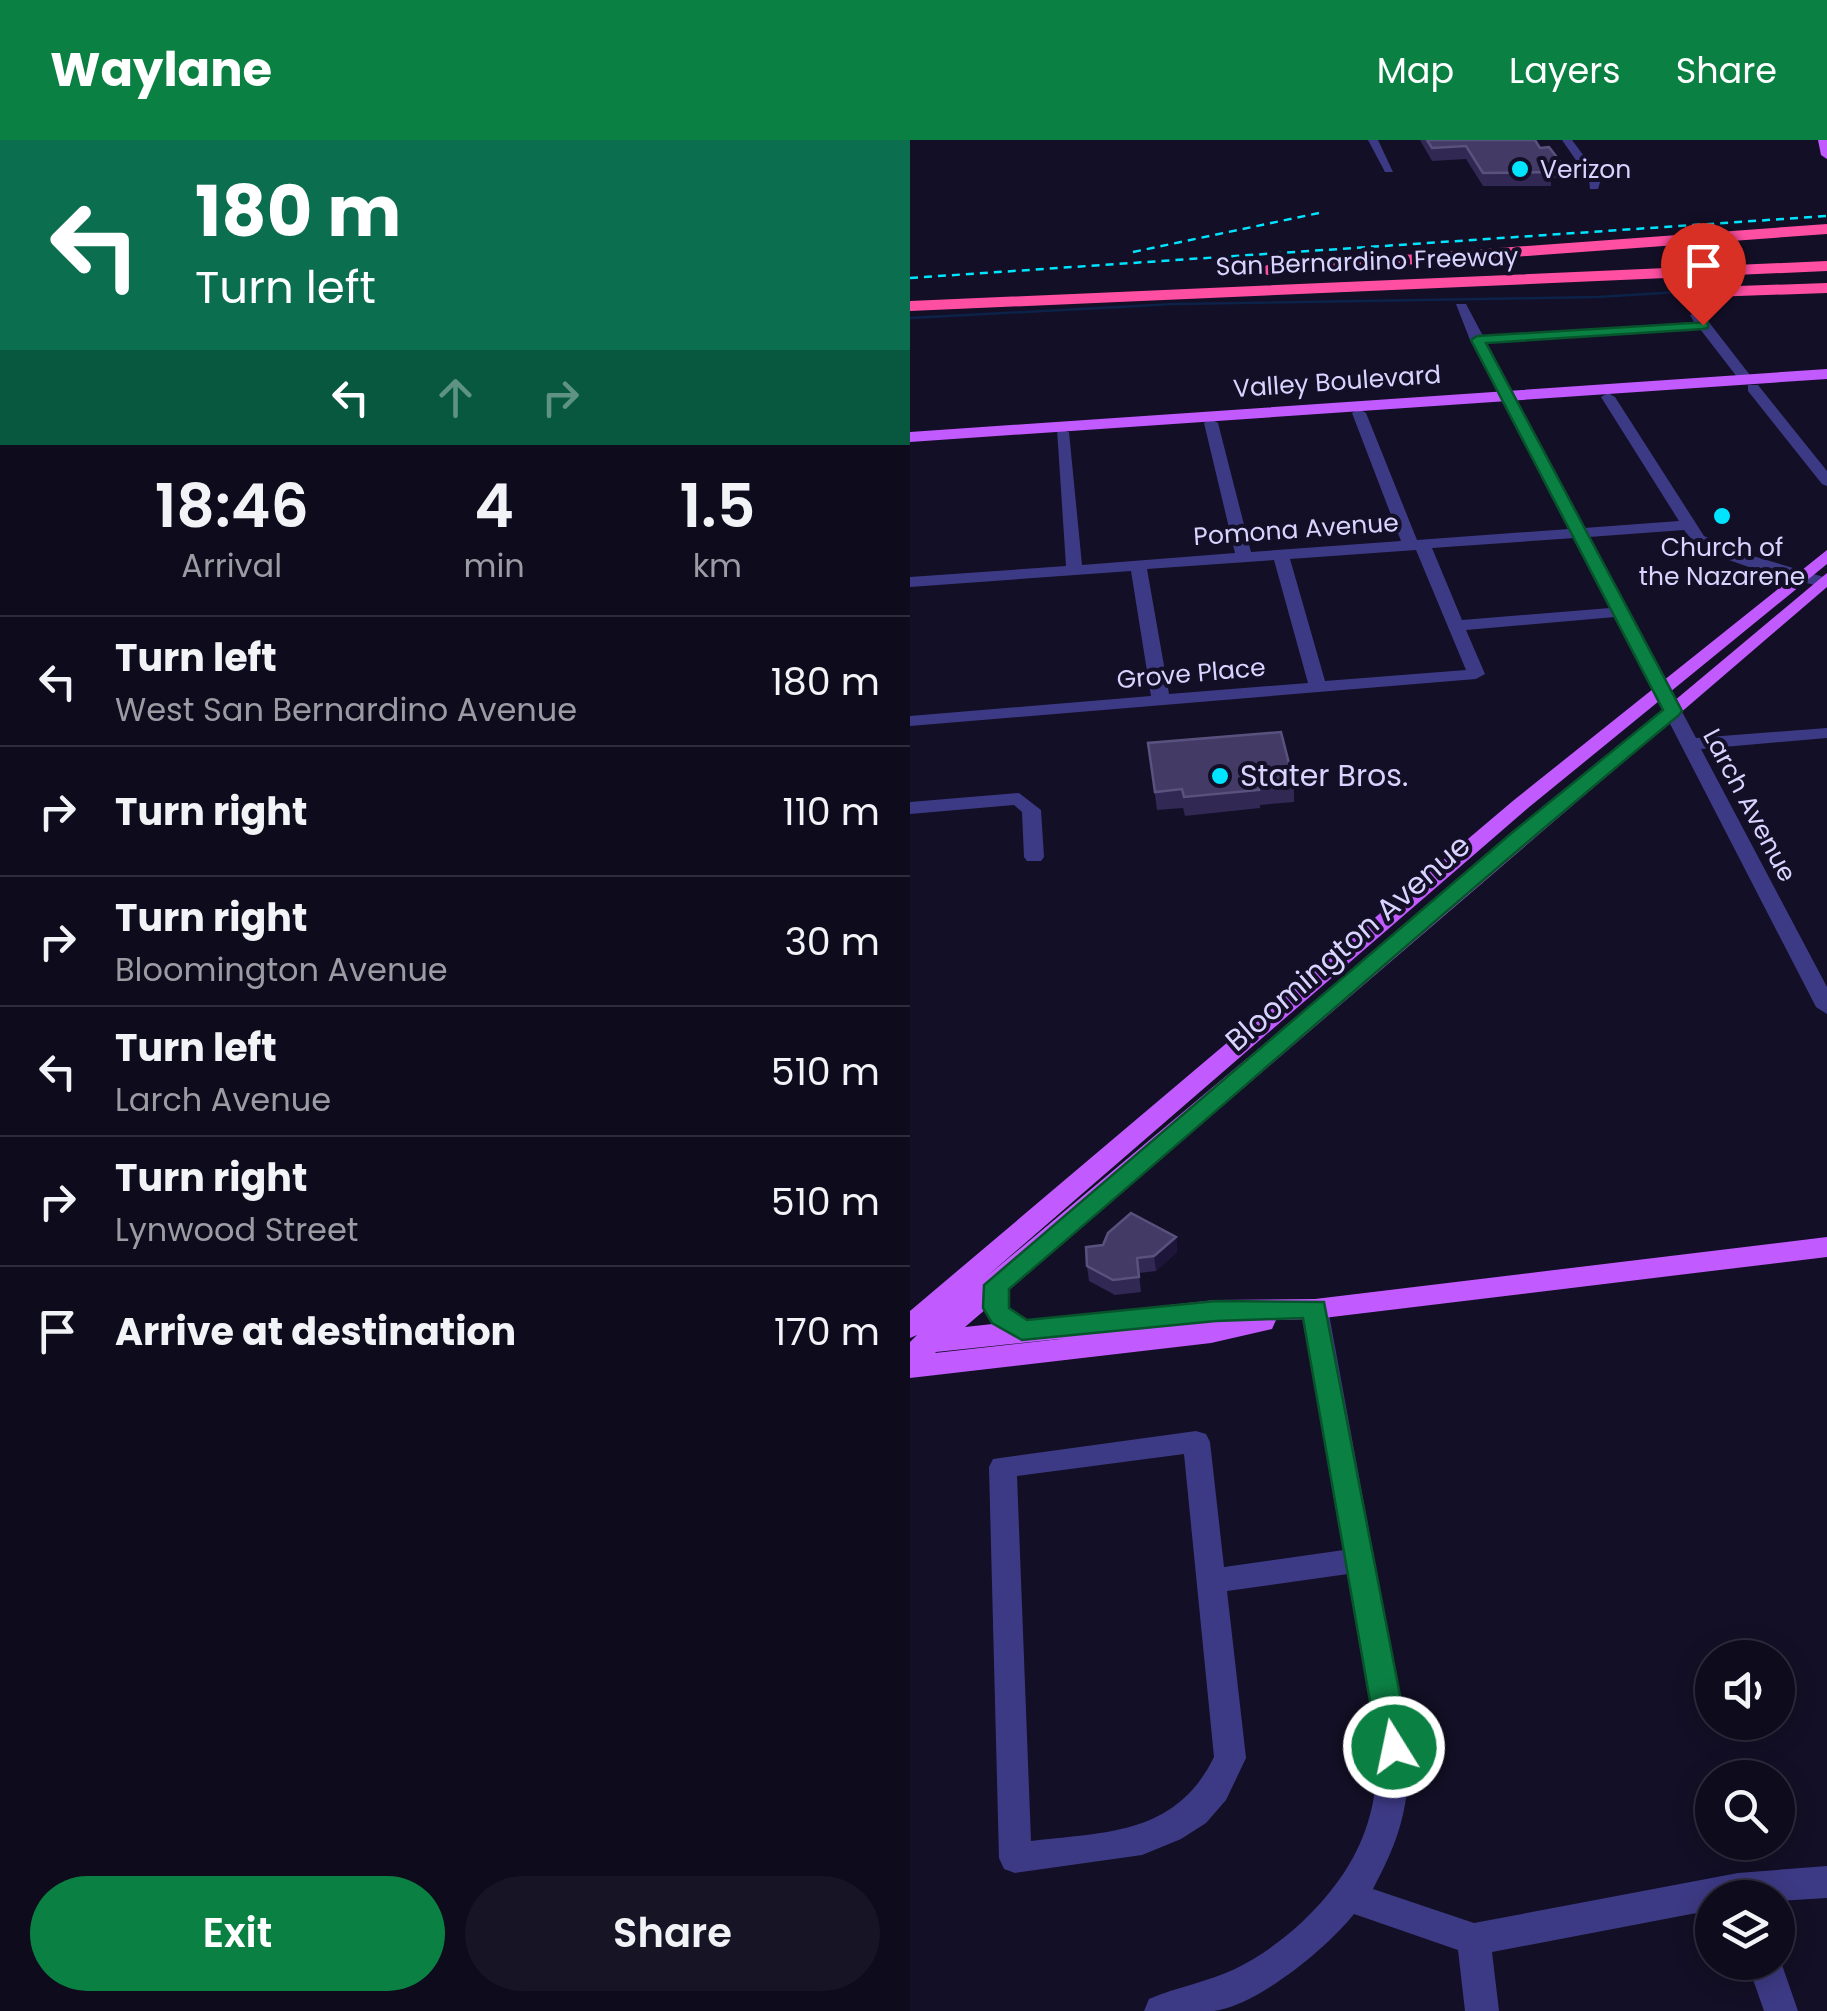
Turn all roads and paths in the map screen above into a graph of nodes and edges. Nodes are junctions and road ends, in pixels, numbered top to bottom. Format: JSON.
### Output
{"nodes":[{"id":1,"x":1373,"y":140,"type":"edge"},
{"id":2,"x":1567,"y":140,"type":"edge"},
{"id":3,"x":1824,"y":140,"type":"edge"},
{"id":4,"x":1827,"y":155,"type":"edge"},
{"id":5,"x":1389,"y":170,"type":"dead end"},
{"id":6,"x":1594,"y":187,"type":"dead end"},
{"id":7,"x":1827,"y":228,"type":"edge"},
{"id":8,"x":1827,"y":254,"type":"edge"},
{"id":9,"x":1827,"y":266,"type":"edge"},
{"id":10,"x":1246,"y":272,"type":"dead end"},
{"id":11,"x":1207,"y":274,"type":"dead end"},
{"id":12,"x":1128,"y":280,"type":"junction"},
{"id":13,"x":1827,"y":288,"type":"edge"},
{"id":14,"x":910,"y":291,"type":"edge"},
{"id":15,"x":1643,"y":293,"type":"dead end"},
{"id":16,"x":1662,"y":293,"type":"dead end"},
{"id":17,"x":1020,"y":300,"type":"junction"},
{"id":18,"x":910,"y":306,"type":"edge"},
{"id":19,"x":1461,"y":308,"type":"dead end"},
{"id":20,"x":1477,"y":340,"type":"junction"},
{"id":21,"x":1827,"y":374,"type":"edge"},
{"id":22,"x":1749,"y":383,"type":"junction"},
{"id":23,"x":1827,"y":383,"type":"edge"},
{"id":24,"x":1608,"y":396,"type":"junction"},
{"id":25,"x":1507,"y":399,"type":"junction"},
{"id":26,"x":1359,"y":413,"type":"junction"},
{"id":27,"x":1210,"y":423,"type":"junction"},
{"id":28,"x":1062,"y":432,"type":"junction"},
{"id":29,"x":910,"y":438,"type":"edge"},
{"id":30,"x":1827,"y":481,"type":"edge"},
{"id":31,"x":1686,"y":525,"type":"junction"},
{"id":32,"x":1577,"y":534,"type":"junction"},
{"id":33,"x":1417,"y":545,"type":"junction"},
{"id":34,"x":1282,"y":555,"type":"junction"},
{"id":35,"x":1827,"y":555,"type":"edge"},
{"id":36,"x":1244,"y":558,"type":"junction"},
{"id":37,"x":1138,"y":565,"type":"junction"},
{"id":38,"x":1074,"y":570,"type":"junction"},
{"id":39,"x":1817,"y":578,"type":"edge"},
{"id":40,"x":910,"y":582,"type":"edge"},
{"id":41,"x":1620,"y":612,"type":"junction"},
{"id":42,"x":1455,"y":626,"type":"junction"},
{"id":43,"x":1318,"y":688,"type":"junction"},
{"id":44,"x":1161,"y":700,"type":"junction"},
{"id":45,"x":1668,"y":701,"type":"junction"},
{"id":46,"x":910,"y":721,"type":"edge"},
{"id":47,"x":1827,"y":732,"type":"edge"},
{"id":48,"x":1690,"y":744,"type":"junction"},
{"id":49,"x":910,"y":808,"type":"edge"},
{"id":50,"x":1034,"y":857,"type":"dead end"},
{"id":51,"x":1442,"y":874,"type":"junction"},
{"id":52,"x":1468,"y":885,"type":"junction"},
{"id":53,"x":1298,"y":998,"type":"junction"},
{"id":54,"x":1827,"y":1006,"type":"edge"},
{"id":55,"x":1256,"y":1066,"type":"junction"},
{"id":56,"x":1827,"y":1247,"type":"edge"},
{"id":57,"x":996,"y":1285,"type":"junction"},
{"id":58,"x":1314,"y":1308,"type":"junction"},
{"id":59,"x":1022,"y":1330,"type":"junction"},
{"id":60,"x":915,"y":1342,"type":"edge"},
{"id":61,"x":910,"y":1367,"type":"edge"},
{"id":62,"x":1361,"y":1560,"type":"junction"},
{"id":63,"x":1211,"y":1581,"type":"junction"},
{"id":64,"x":1827,"y":1882,"type":"edge"},
{"id":65,"x":1795,"y":1886,"type":"edge"},
{"id":66,"x":1350,"y":1897,"type":"junction"},
{"id":67,"x":1695,"y":1901,"type":"edge"},
{"id":68,"x":1474,"y":1940,"type":"junction"},
{"id":69,"x":1770,"y":1980,"type":"edge"},
{"id":70,"x":1167,"y":2010,"type":"edge"},
{"id":71,"x":1482,"y":2011,"type":"edge"},
{"id":72,"x":1781,"y":2011,"type":"edge"}],
"edges":[{"from":1,"to":5,"type":"street"},
{"from":2,"to":6,"type":"street"},
{"from":3,"to":4,"type":"main road"},
{"from":7,"to":10,"type":"highway"},
{"from":8,"to":12,"type":"highway","name":"San Bernardino Freeway"},
{"from":9,"to":17,"type":"highway","name":"San Bernardino Freeway"},
{"from":11,"to":12,"type":"highway"},
{"from":12,"to":14,"type":"highway","name":"San Bernardino Freeway"},
{"from":13,"to":16,"type":"highway"},
{"from":15,"to":17,"type":"highway"},
{"from":17,"to":18,"type":"highway","name":"San Bernardino Freeway"},
{"from":19,"to":20,"type":"street","name":"Larch Avenue"},
{"from":20,"to":22,"type":"street"},
{"from":20,"to":25,"type":"street","name":"Larch Avenue"},
{"from":21,"to":22,"type":"main road","name":"Valley Boulevard"},
{"from":22,"to":23,"type":"main road","name":"Valley Boulevard"},
{"from":22,"to":24,"type":"main road","name":"Valley Boulevard"},
{"from":22,"to":25,"type":"main road","name":"Valley Boulevard"},
{"from":22,"to":30,"type":"street"},
{"from":24,"to":25,"type":"main road","name":"Valley Boulevard"},
{"from":24,"to":31,"type":"street"},
{"from":25,"to":26,"type":"main road","name":"Valley Boulevard"},
{"from":25,"to":29,"type":"main road","name":"Valley Boulevard"},
{"from":25,"to":32,"type":"street","name":"Larch Avenue"},
{"from":26,"to":27,"type":"main road","name":"Valley Boulevard"},
{"from":26,"to":33,"type":"street"},
{"from":27,"to":28,"type":"main road","name":"Valley Boulevard"},
{"from":27,"to":36,"type":"street"},
{"from":28,"to":29,"type":"main road","name":"Valley Boulevard"},
{"from":28,"to":38,"type":"street"},
{"from":31,"to":32,"type":"street","name":"Pomona Avenue"},
{"from":31,"to":39,"type":"street"},
{"from":32,"to":33,"type":"street","name":"Pomona Avenue"},
{"from":32,"to":41,"type":"street","name":"Larch Avenue"},
{"from":33,"to":34,"type":"street","name":"Pomona Avenue"},
{"from":33,"to":42,"type":"street"},
{"from":34,"to":36,"type":"street","name":"Pomona Avenue"},
{"from":34,"to":43,"type":"street"},
{"from":35,"to":39,"type":"main road","name":"Bloomington Avenue"},
{"from":36,"to":37,"type":"street","name":"Pomona Avenue"},
{"from":37,"to":38,"type":"street","name":"Pomona Avenue"},
{"from":37,"to":44,"type":"street"},
{"from":38,"to":40,"type":"street","name":"Pomona Avenue"},
{"from":39,"to":45,"type":"main road","name":"Bloomington Avenue"},
{"from":41,"to":42,"type":"street"},
{"from":41,"to":45,"type":"street","name":"Larch Avenue"},
{"from":42,"to":43,"type":"street","name":"Grove Place"},
{"from":43,"to":44,"type":"street","name":"Grove Place"},
{"from":44,"to":46,"type":"street","name":"Grove Place"},
{"from":45,"to":48,"type":"street","name":"Larch Avenue"},
{"from":45,"to":51,"type":"main road","name":"Bloomington Avenue"},
{"from":45,"to":52,"type":"main road","name":"Bloomington Avenue"},
{"from":47,"to":48,"type":"street"},
{"from":48,"to":54,"type":"street","name":"Larch Avenue"},
{"from":49,"to":50,"type":"street"},
{"from":51,"to":52,"type":"main road"},
{"from":51,"to":53,"type":"main road","name":"Bloomington Avenue"},
{"from":52,"to":55,"type":"main road","name":"Bloomington Avenue"},
{"from":53,"to":55,"type":"main road"},
{"from":53,"to":60,"type":"main road","name":"Bloomington Avenue"},
{"from":55,"to":57,"type":"main road","name":"Bloomington Avenue"},
{"from":56,"to":58,"type":"main road"},
{"from":57,"to":59,"type":"main road"},
{"from":57,"to":60,"type":"main road","name":"Bloomington Avenue"},
{"from":58,"to":59,"type":"main road"},
{"from":58,"to":61,"type":"main road"},
{"from":58,"to":62,"type":"street"},
{"from":59,"to":60,"type":"main road"},
{"from":62,"to":63,"type":"street"},
{"from":62,"to":66,"type":"street"},
{"from":63,"to":63,"type":"street"},
{"from":64,"to":65,"type":"street"},
{"from":66,"to":68,"type":"street"},
{"from":66,"to":70,"type":"street"},
{"from":67,"to":68,"type":"street"},
{"from":68,"to":71,"type":"street"},
{"from":69,"to":72,"type":"street"}]}
